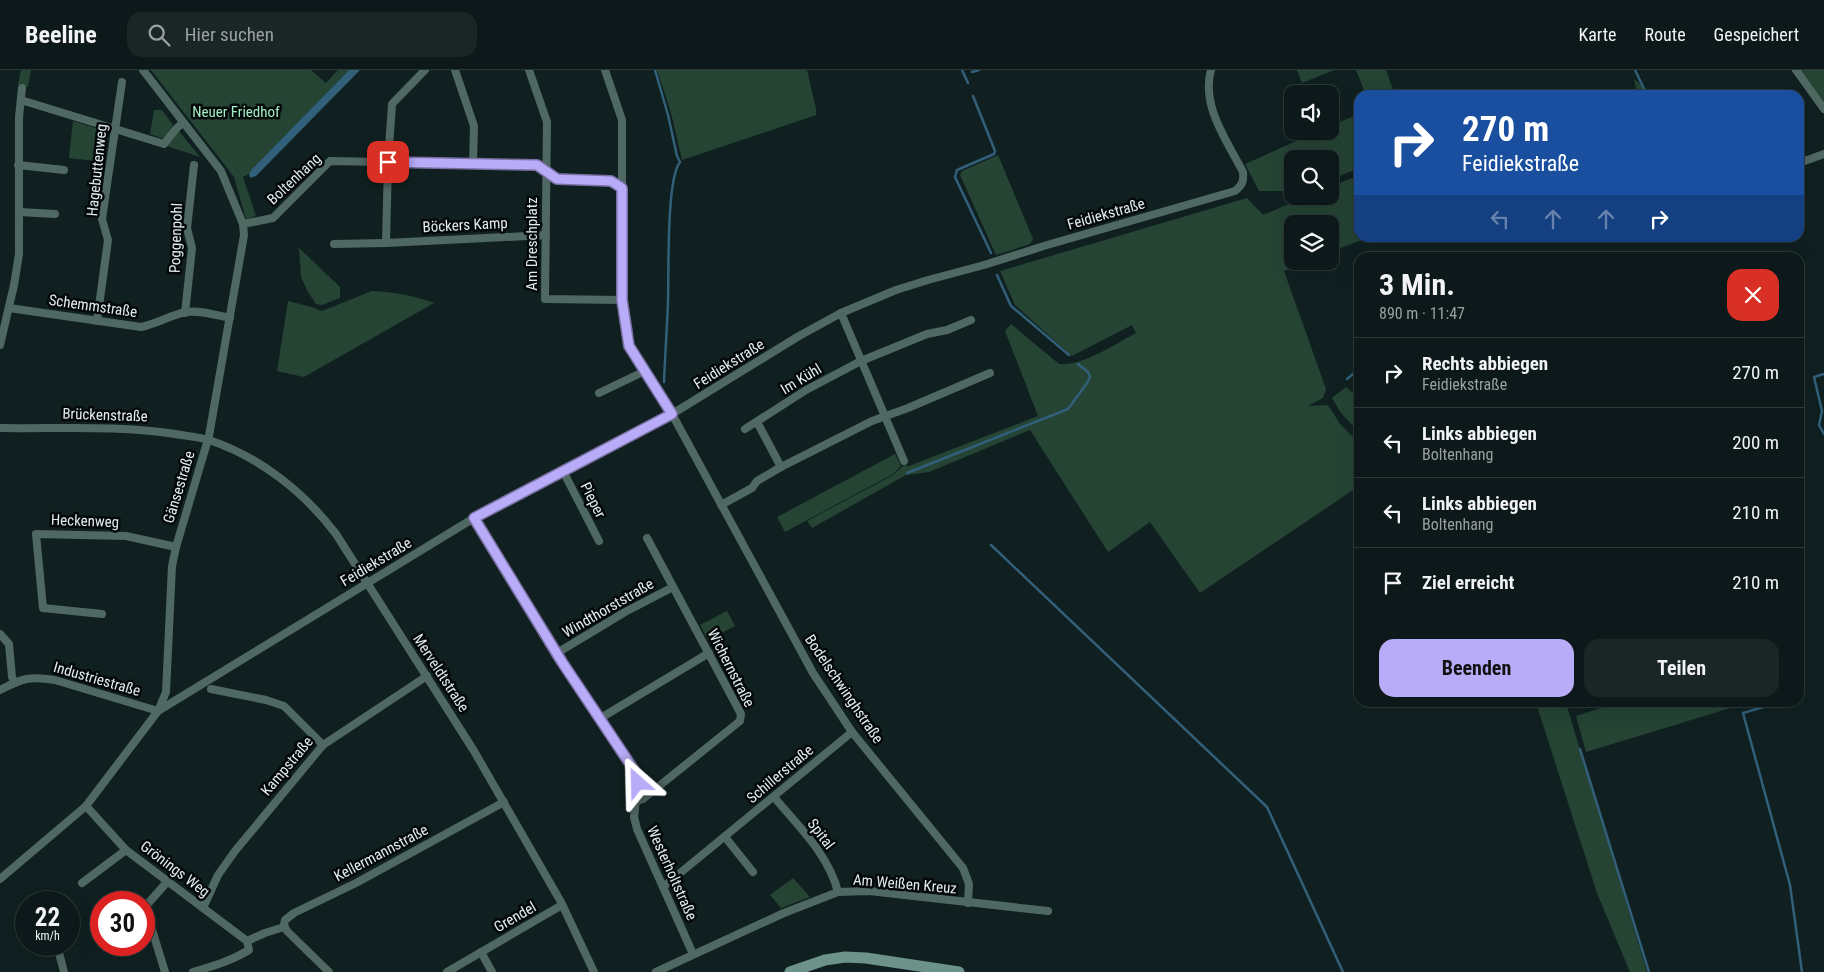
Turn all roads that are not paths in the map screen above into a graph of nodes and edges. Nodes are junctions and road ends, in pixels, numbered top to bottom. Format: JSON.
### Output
{"nodes":[{"id":1,"x":143,"y":70,"type":"edge"},
{"id":2,"x":426,"y":70,"type":"edge"},
{"id":3,"x":455,"y":70,"type":"edge"},
{"id":4,"x":529,"y":70,"type":"edge"},
{"id":5,"x":605,"y":70,"type":"edge"},
{"id":6,"x":1211,"y":70,"type":"edge"},
{"id":7,"x":1796,"y":70,"type":"edge"},
{"id":8,"x":122,"y":82,"type":"dead end"},
{"id":9,"x":22,"y":88,"type":"dead end"},
{"id":10,"x":21,"y":100,"type":"junction"},
{"id":11,"x":1824,"y":109,"type":"edge"},
{"id":12,"x":182,"y":123,"type":"junction"},
{"id":13,"x":114,"y":128,"type":"junction"},
{"id":14,"x":1824,"y":154,"type":"edge"},
{"id":15,"x":1804,"y":161,"type":"edge"},
{"id":16,"x":388,"y":162,"type":"junction"},
{"id":17,"x":473,"y":164,"type":"junction"},
{"id":18,"x":18,"y":165,"type":"junction"},
{"id":19,"x":194,"y":165,"type":"dead end"},
{"id":20,"x":64,"y":170,"type":"dead end"},
{"id":21,"x":546,"y":172,"type":"junction"},
{"id":22,"x":622,"y":188,"type":"junction"},
{"id":23,"x":20,"y":212,"type":"junction"},
{"id":24,"x":56,"y":214,"type":"dead end"},
{"id":25,"x":243,"y":224,"type":"junction"},
{"id":26,"x":546,"y":235,"type":"junction"},
{"id":27,"x":386,"y":243,"type":"junction"},
{"id":28,"x":334,"y":244,"type":"dead end"},
{"id":29,"x":622,"y":300,"type":"junction"},
{"id":30,"x":9,"y":308,"type":"junction"},
{"id":31,"x":184,"y":312,"type":"junction"},
{"id":32,"x":841,"y":313,"type":"junction"},
{"id":33,"x":230,"y":318,"type":"junction"},
{"id":34,"x":971,"y":320,"type":"dead end"},
{"id":35,"x":97,"y":321,"type":"junction"},
{"id":36,"x":0,"y":345,"type":"edge"},
{"id":37,"x":860,"y":361,"type":"junction"},
{"id":38,"x":646,"y":371,"type":"junction"},
{"id":39,"x":990,"y":373,"type":"dead end"},
{"id":40,"x":599,"y":393,"type":"dead end"},
{"id":41,"x":672,"y":414,"type":"junction"},
{"id":42,"x":884,"y":416,"type":"junction"},
{"id":43,"x":757,"y":422,"type":"junction"},
{"id":44,"x":0,"y":428,"type":"edge"},
{"id":45,"x":745,"y":429,"type":"dead end"},
{"id":46,"x":208,"y":439,"type":"junction"},
{"id":47,"x":904,"y":461,"type":"dead end"},
{"id":48,"x":781,"y":467,"type":"junction"},
{"id":49,"x":563,"y":471,"type":"junction"},
{"id":50,"x":721,"y":505,"type":"junction"},
{"id":51,"x":474,"y":518,"type":"junction"},
{"id":52,"x":646,"y":538,"type":"dead end"},
{"id":53,"x":599,"y":541,"type":"dead end"},
{"id":54,"x":176,"y":547,"type":"junction"},
{"id":55,"x":367,"y":583,"type":"junction"},
{"id":56,"x":674,"y":587,"type":"junction"},
{"id":57,"x":102,"y":614,"type":"dead end"},
{"id":58,"x":0,"y":634,"type":"edge"},
{"id":59,"x":557,"y":653,"type":"junction"},
{"id":60,"x":709,"y":653,"type":"junction"},
{"id":61,"x":426,"y":676,"type":"junction"},
{"id":62,"x":15,"y":683,"type":"junction"},
{"id":63,"x":211,"y":689,"type":"dead end"},
{"id":64,"x":0,"y":690,"type":"edge"},
{"id":65,"x":158,"y":711,"type":"junction"},
{"id":66,"x":599,"y":719,"type":"junction"},
{"id":67,"x":852,"y":732,"type":"junction"},
{"id":68,"x":322,"y":745,"type":"junction"},
{"id":69,"x":774,"y":797,"type":"junction"},
{"id":70,"x":637,"y":801,"type":"junction"},
{"id":71,"x":504,"y":802,"type":"junction"},
{"id":72,"x":86,"y":806,"type":"junction"},
{"id":73,"x":725,"y":837,"type":"junction"},
{"id":74,"x":126,"y":850,"type":"junction"},
{"id":75,"x":753,"y":872,"type":"dead end"},
{"id":76,"x":0,"y":879,"type":"edge"},
{"id":77,"x":167,"y":882,"type":"junction"},
{"id":78,"x":82,"y":883,"type":"dead end"},
{"id":79,"x":664,"y":887,"type":"junction"},
{"id":80,"x":838,"y":892,"type":"junction"},
{"id":81,"x":968,"y":903,"type":"junction"},
{"id":82,"x":562,"y":905,"type":"junction"},
{"id":83,"x":203,"y":908,"type":"junction"},
{"id":84,"x":1048,"y":911,"type":"dead end"},
{"id":85,"x":287,"y":930,"type":"junction"},
{"id":86,"x":247,"y":941,"type":"junction"},
{"id":87,"x":481,"y":952,"type":"junction"},
{"id":88,"x":693,"y":954,"type":"junction"},
{"id":89,"x":60,"y":956,"type":"edge"},
{"id":90,"x":222,"y":968,"type":"edge"},
{"id":91,"x":64,"y":972,"type":"edge"},
{"id":92,"x":165,"y":972,"type":"edge"},
{"id":93,"x":193,"y":972,"type":"edge"},
{"id":94,"x":329,"y":972,"type":"edge"},
{"id":95,"x":448,"y":972,"type":"edge"},
{"id":96,"x":492,"y":972,"type":"edge"},
{"id":97,"x":594,"y":972,"type":"edge"},
{"id":98,"x":656,"y":972,"type":"edge"},
{"id":99,"x":790,"y":972,"type":"edge"},
{"id":100,"x":959,"y":972,"type":"edge"}],
"edges":[{"from":1,"to":12,"type":"street","name":"Gänsestraße"},
{"from":2,"to":16,"type":"street"},
{"from":3,"to":17,"type":"street"},
{"from":4,"to":21,"type":"street","name":"Am Dreschplatz"},
{"from":5,"to":22,"type":"street"},
{"from":6,"to":32,"type":"street","name":"Feidiekstraße"},
{"from":7,"to":11,"type":"street"},
{"from":8,"to":13,"type":"street","name":"Hagebuttenweg"},
{"from":9,"to":10,"type":"street"},
{"from":10,"to":13,"type":"street"},
{"from":10,"to":18,"type":"street"},
{"from":12,"to":13,"type":"street"},
{"from":12,"to":25,"type":"street","name":"Gänsestraße"},
{"from":13,"to":35,"type":"street","name":"Hagebuttenweg"},
{"from":14,"to":15,"type":"street"},
{"from":16,"to":17,"type":"street","name":"Boltenhang"},
{"from":16,"to":25,"type":"street","name":"Boltenhang"},
{"from":16,"to":27,"type":"street"},
{"from":17,"to":21,"type":"street","name":"Boltenhang"},
{"from":18,"to":20,"type":"street"},
{"from":18,"to":23,"type":"street"},
{"from":19,"to":31,"type":"street","name":"Poggenpohl"},
{"from":21,"to":22,"type":"street","name":"Boltenhang"},
{"from":21,"to":26,"type":"street","name":"Am Dreschplatz"},
{"from":22,"to":29,"type":"street"},
{"from":23,"to":24,"type":"street"},
{"from":23,"to":30,"type":"street"},
{"from":25,"to":33,"type":"street","name":"Gänsestraße"},
{"from":26,"to":27,"type":"street","name":"Böckers Kamp"},
{"from":26,"to":29,"type":"street","name":"Am Dreschplatz"},
{"from":27,"to":28,"type":"street","name":"Böckers Kamp"},
{"from":29,"to":38,"type":"street"},
{"from":30,"to":35,"type":"street","name":"Schemmstraße"},
{"from":30,"to":36,"type":"street"},
{"from":31,"to":33,"type":"street","name":"Schemmstraße"},
{"from":31,"to":35,"type":"street","name":"Schemmstraße"},
{"from":32,"to":37,"type":"street"},
{"from":32,"to":41,"type":"street","name":"Feidiekstraße"},
{"from":33,"to":46,"type":"street","name":"Gänsestraße"},
{"from":34,"to":37,"type":"street","name":"Im Kühl"},
{"from":37,"to":42,"type":"street"},
{"from":37,"to":43,"type":"street","name":"Im Kühl"},
{"from":38,"to":40,"type":"street"},
{"from":38,"to":41,"type":"street"},
{"from":39,"to":42,"type":"street"},
{"from":41,"to":49,"type":"street","name":"Feidiekstraße"},
{"from":41,"to":50,"type":"street","name":"Bodelschwinghstraße"},
{"from":42,"to":47,"type":"street"},
{"from":42,"to":48,"type":"street"},
{"from":43,"to":45,"type":"street","name":"Im Kühl"},
{"from":43,"to":48,"type":"street"},
{"from":44,"to":46,"type":"street","name":"Brückenstraße"},
{"from":46,"to":54,"type":"street","name":"Gänsestraße"},
{"from":46,"to":55,"type":"street","name":"Merveldtstraße"},
{"from":48,"to":50,"type":"street"},
{"from":49,"to":51,"type":"street","name":"Feidiekstraße"},
{"from":49,"to":53,"type":"street","name":"Pieper"},
{"from":50,"to":67,"type":"street","name":"Bodelschwinghstraße"},
{"from":51,"to":55,"type":"street","name":"Feidiekstraße"},
{"from":51,"to":59,"type":"street","name":"Westerholtstraße"},
{"from":52,"to":56,"type":"street","name":"Wichernstraße"},
{"from":54,"to":57,"type":"street","name":"Heckenweg"},
{"from":54,"to":65,"type":"street","name":"Gänsestraße"},
{"from":55,"to":61,"type":"street","name":"Merveldtstraße"},
{"from":55,"to":65,"type":"street","name":"Feidiekstraße"},
{"from":56,"to":59,"type":"street","name":"Windthorststraße"},
{"from":56,"to":60,"type":"street","name":"Wichernstraße"},
{"from":58,"to":62,"type":"street"},
{"from":59,"to":66,"type":"street","name":"Westerholtstraße"},
{"from":60,"to":66,"type":"street"},
{"from":60,"to":70,"type":"street","name":"Wichernstraße"},
{"from":61,"to":68,"type":"street","name":"Kampstraße"},
{"from":61,"to":71,"type":"street","name":"Merveldtstraße"},
{"from":62,"to":64,"type":"street","name":"Industriestraße"},
{"from":62,"to":65,"type":"street","name":"Industriestraße"},
{"from":63,"to":68,"type":"street"},
{"from":65,"to":72,"type":"street","name":"Gänsestraße"},
{"from":66,"to":70,"type":"street","name":"Westerholtstraße"},
{"from":67,"to":69,"type":"street","name":"Schillerstraße"},
{"from":67,"to":81,"type":"street","name":"Bodelschwinghstraße"},
{"from":68,"to":83,"type":"street","name":"Kampstraße"},
{"from":69,"to":73,"type":"street","name":"Schillerstraße"},
{"from":69,"to":80,"type":"street","name":"Spital"},
{"from":70,"to":79,"type":"street","name":"Westerholtstraße"},
{"from":71,"to":82,"type":"street","name":"Merveldtstraße"},
{"from":71,"to":85,"type":"street","name":"Kellermannstraße"},
{"from":72,"to":74,"type":"street","name":"Grönings Weg"},
{"from":72,"to":76,"type":"street","name":"Gänsestraße"},
{"from":73,"to":75,"type":"street"},
{"from":73,"to":79,"type":"street","name":"Schillerstraße"},
{"from":74,"to":77,"type":"street","name":"Grönings Weg"},
{"from":74,"to":78,"type":"street"},
{"from":77,"to":83,"type":"street","name":"Grönings Weg"},
{"from":77,"to":92,"type":"street"},
{"from":79,"to":88,"type":"street","name":"Westerholtstraße"},
{"from":80,"to":81,"type":"street","name":"Am Weißen Kreuz"},
{"from":80,"to":88,"type":"street","name":"Am Weißen Kreuz"},
{"from":81,"to":84,"type":"street","name":"Am Weißen Kreuz"},
{"from":82,"to":87,"type":"street","name":"Grendel"},
{"from":82,"to":97,"type":"street","name":"Merveldtstraße"},
{"from":83,"to":86,"type":"street","name":"Grönings Weg"},
{"from":85,"to":86,"type":"street"},
{"from":85,"to":94,"type":"street"},
{"from":86,"to":90,"type":"street"},
{"from":87,"to":95,"type":"street","name":"Grendel"},
{"from":87,"to":96,"type":"street"},
{"from":88,"to":98,"type":"street","name":"Am Weißen Kreuz"},
{"from":89,"to":91,"type":"street"},
{"from":90,"to":93,"type":"street"},
{"from":99,"to":100,"type":"main road"}]}
